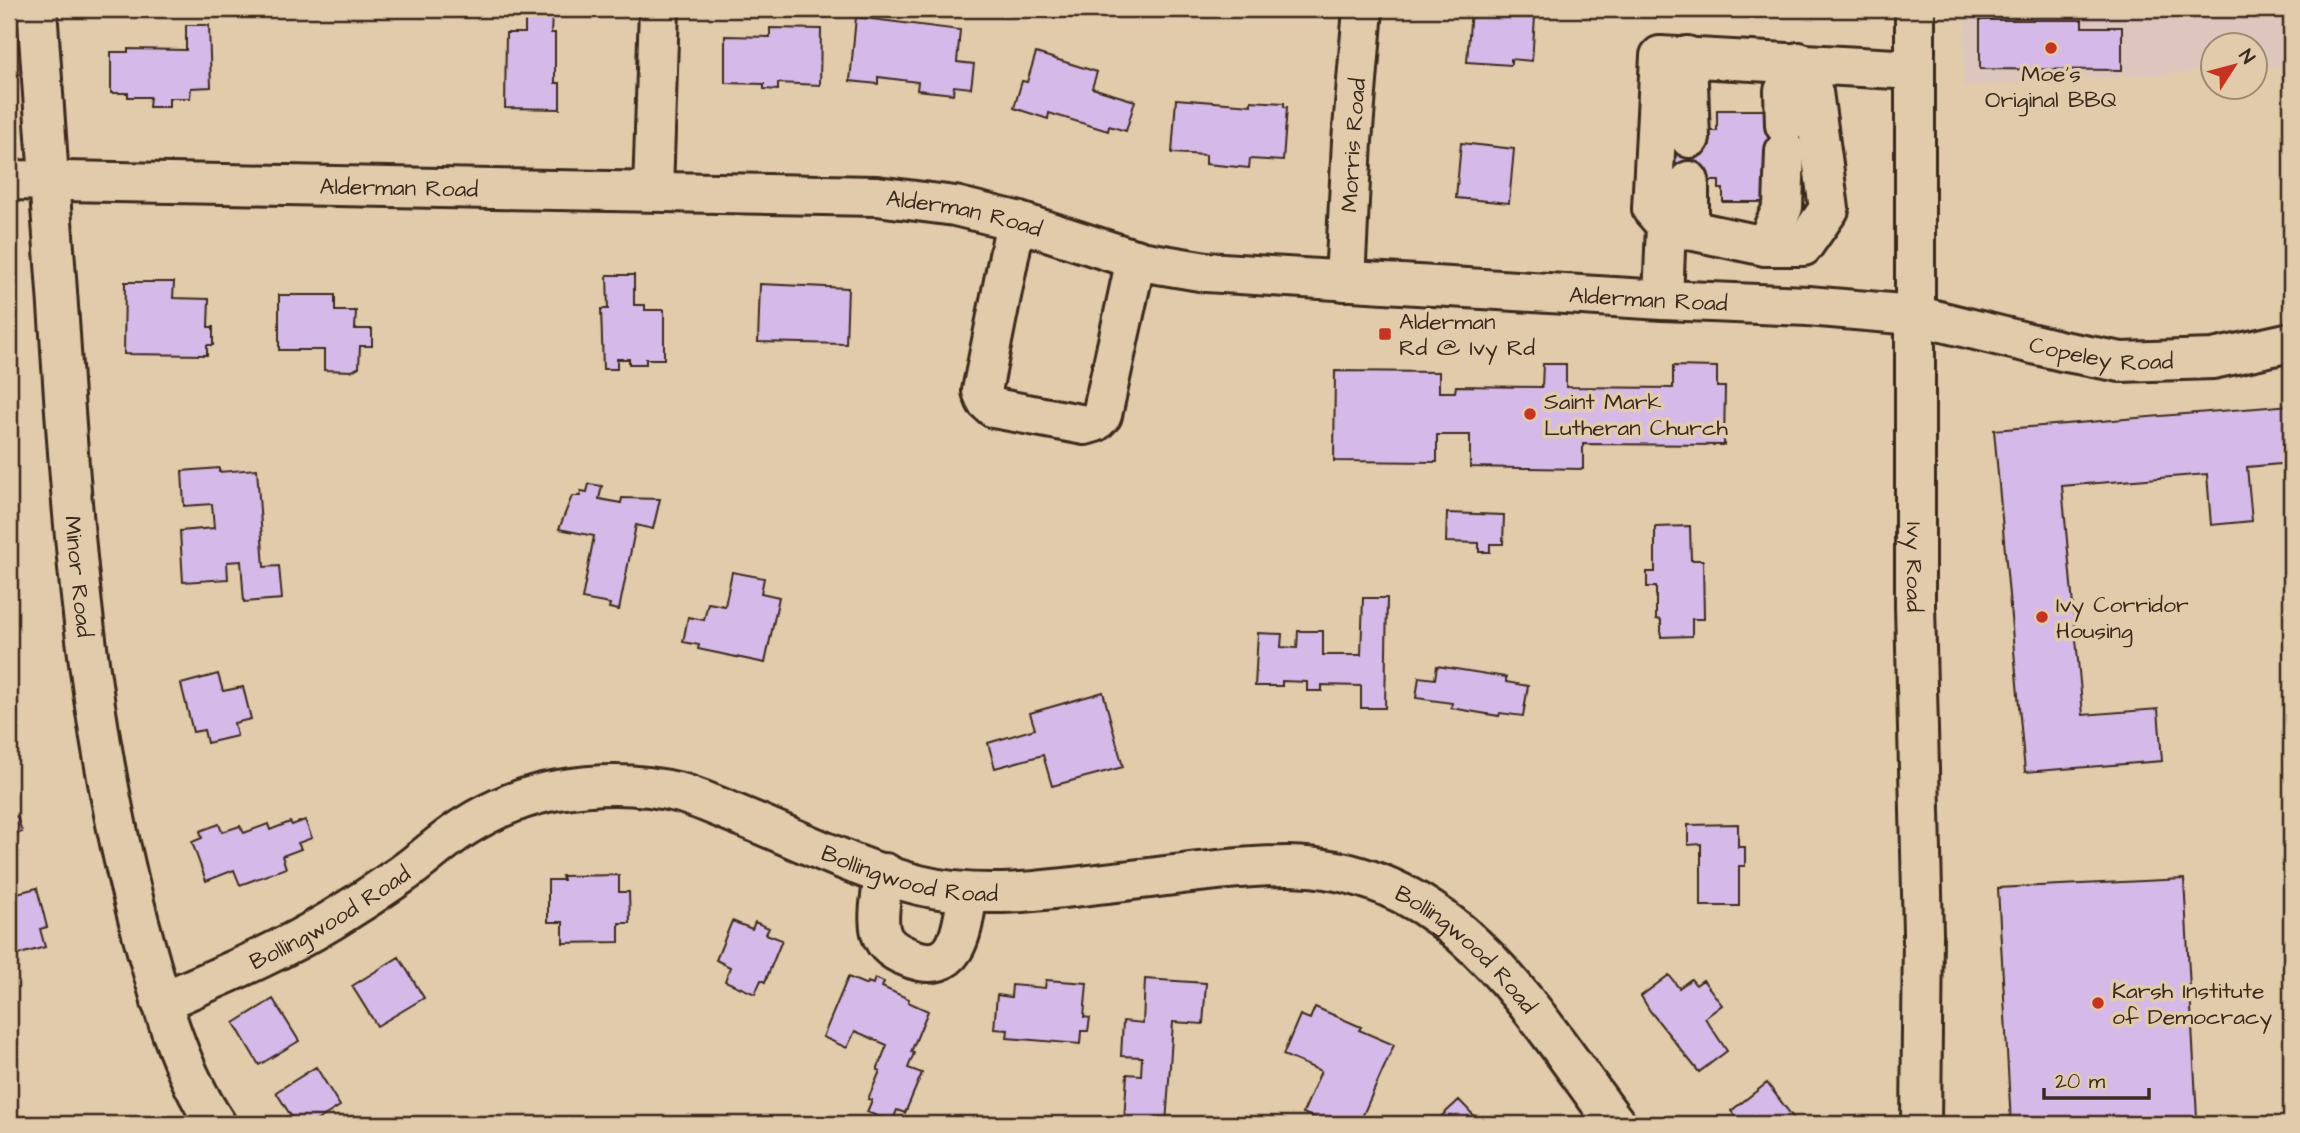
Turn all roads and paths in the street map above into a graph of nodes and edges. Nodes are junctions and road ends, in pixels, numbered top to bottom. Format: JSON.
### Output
{"nodes":[{"id":1,"x":37,"y":9,"type":"edge"},
{"id":2,"x":659,"y":9,"type":"edge"},
{"id":3,"x":1363,"y":9,"type":"edge"},
{"id":4,"x":1915,"y":9,"type":"edge"},
{"id":5,"x":1687,"y":57,"type":"junction"},
{"id":6,"x":1798,"y":69,"type":"junction"},
{"id":7,"x":1914,"y":70,"type":"junction"},
{"id":8,"x":1690,"y":138,"type":"dead end"},
{"id":9,"x":9,"y":180,"type":"edge"},
{"id":10,"x":50,"y":181,"type":"junction"},
{"id":11,"x":1689,"y":181,"type":"dead end"},
{"id":12,"x":653,"y":191,"type":"junction"},
{"id":13,"x":1016,"y":221,"type":"junction"},
{"id":14,"x":1677,"y":228,"type":"junction"},
{"id":15,"x":1765,"y":246,"type":"junction"},
{"id":16,"x":1136,"y":259,"type":"junction"},
{"id":17,"x":1345,"y":281,"type":"junction"},
{"id":18,"x":1663,"y":300,"type":"junction"},
{"id":19,"x":1914,"y":314,"type":"junction"},
{"id":20,"x":2291,"y":342,"type":"edge"},
{"id":21,"x":885,"y":873,"type":"junction"},
{"id":22,"x":968,"y":893,"type":"junction"},
{"id":23,"x":161,"y":1002,"type":"junction"},
{"id":24,"x":216,"y":1124,"type":"edge"},
{"id":25,"x":1616,"y":1124,"type":"edge"},
{"id":26,"x":1922,"y":1124,"type":"edge"}],
"edges":[{"from":1,"to":10,"type":"street","name":"Minor Road"},
{"from":2,"to":12,"type":"street"},
{"from":3,"to":17,"type":"street","name":"Morris Road"},
{"from":4,"to":7,"type":"street","name":"Ivy Road"},
{"from":5,"to":6,"type":"street"},
{"from":5,"to":8,"type":"street"},
{"from":5,"to":14,"type":"street"},
{"from":6,"to":7,"type":"street"},
{"from":6,"to":15,"type":"street"},
{"from":6,"to":15,"type":"street"},
{"from":7,"to":19,"type":"street","name":"Ivy Road"},
{"from":9,"to":10,"type":"street","name":"Alderman Road"},
{"from":10,"to":12,"type":"street","name":"Alderman Road"},
{"from":10,"to":23,"type":"street","name":"Minor Road"},
{"from":11,"to":14,"type":"street"},
{"from":12,"to":13,"type":"street","name":"Alderman Road"},
{"from":13,"to":16,"type":"street","name":"Alderman Road"},
{"from":13,"to":16,"type":"street"},
{"from":14,"to":15,"type":"street"},
{"from":14,"to":18,"type":"street"},
{"from":16,"to":17,"type":"street","name":"Alderman Road"},
{"from":17,"to":18,"type":"street","name":"Alderman Road"},
{"from":18,"to":19,"type":"street","name":"Alderman Road"},
{"from":19,"to":20,"type":"street","name":"Copeley Road"},
{"from":19,"to":26,"type":"street","name":"Ivy Road"},
{"from":21,"to":22,"type":"street","name":"Bollingwood Road"},
{"from":21,"to":22,"type":"street"},
{"from":21,"to":23,"type":"street","name":"Bollingwood Road"},
{"from":22,"to":25,"type":"street","name":"Bollingwood Road"},
{"from":23,"to":24,"type":"street","name":"Minor Road"}]}
